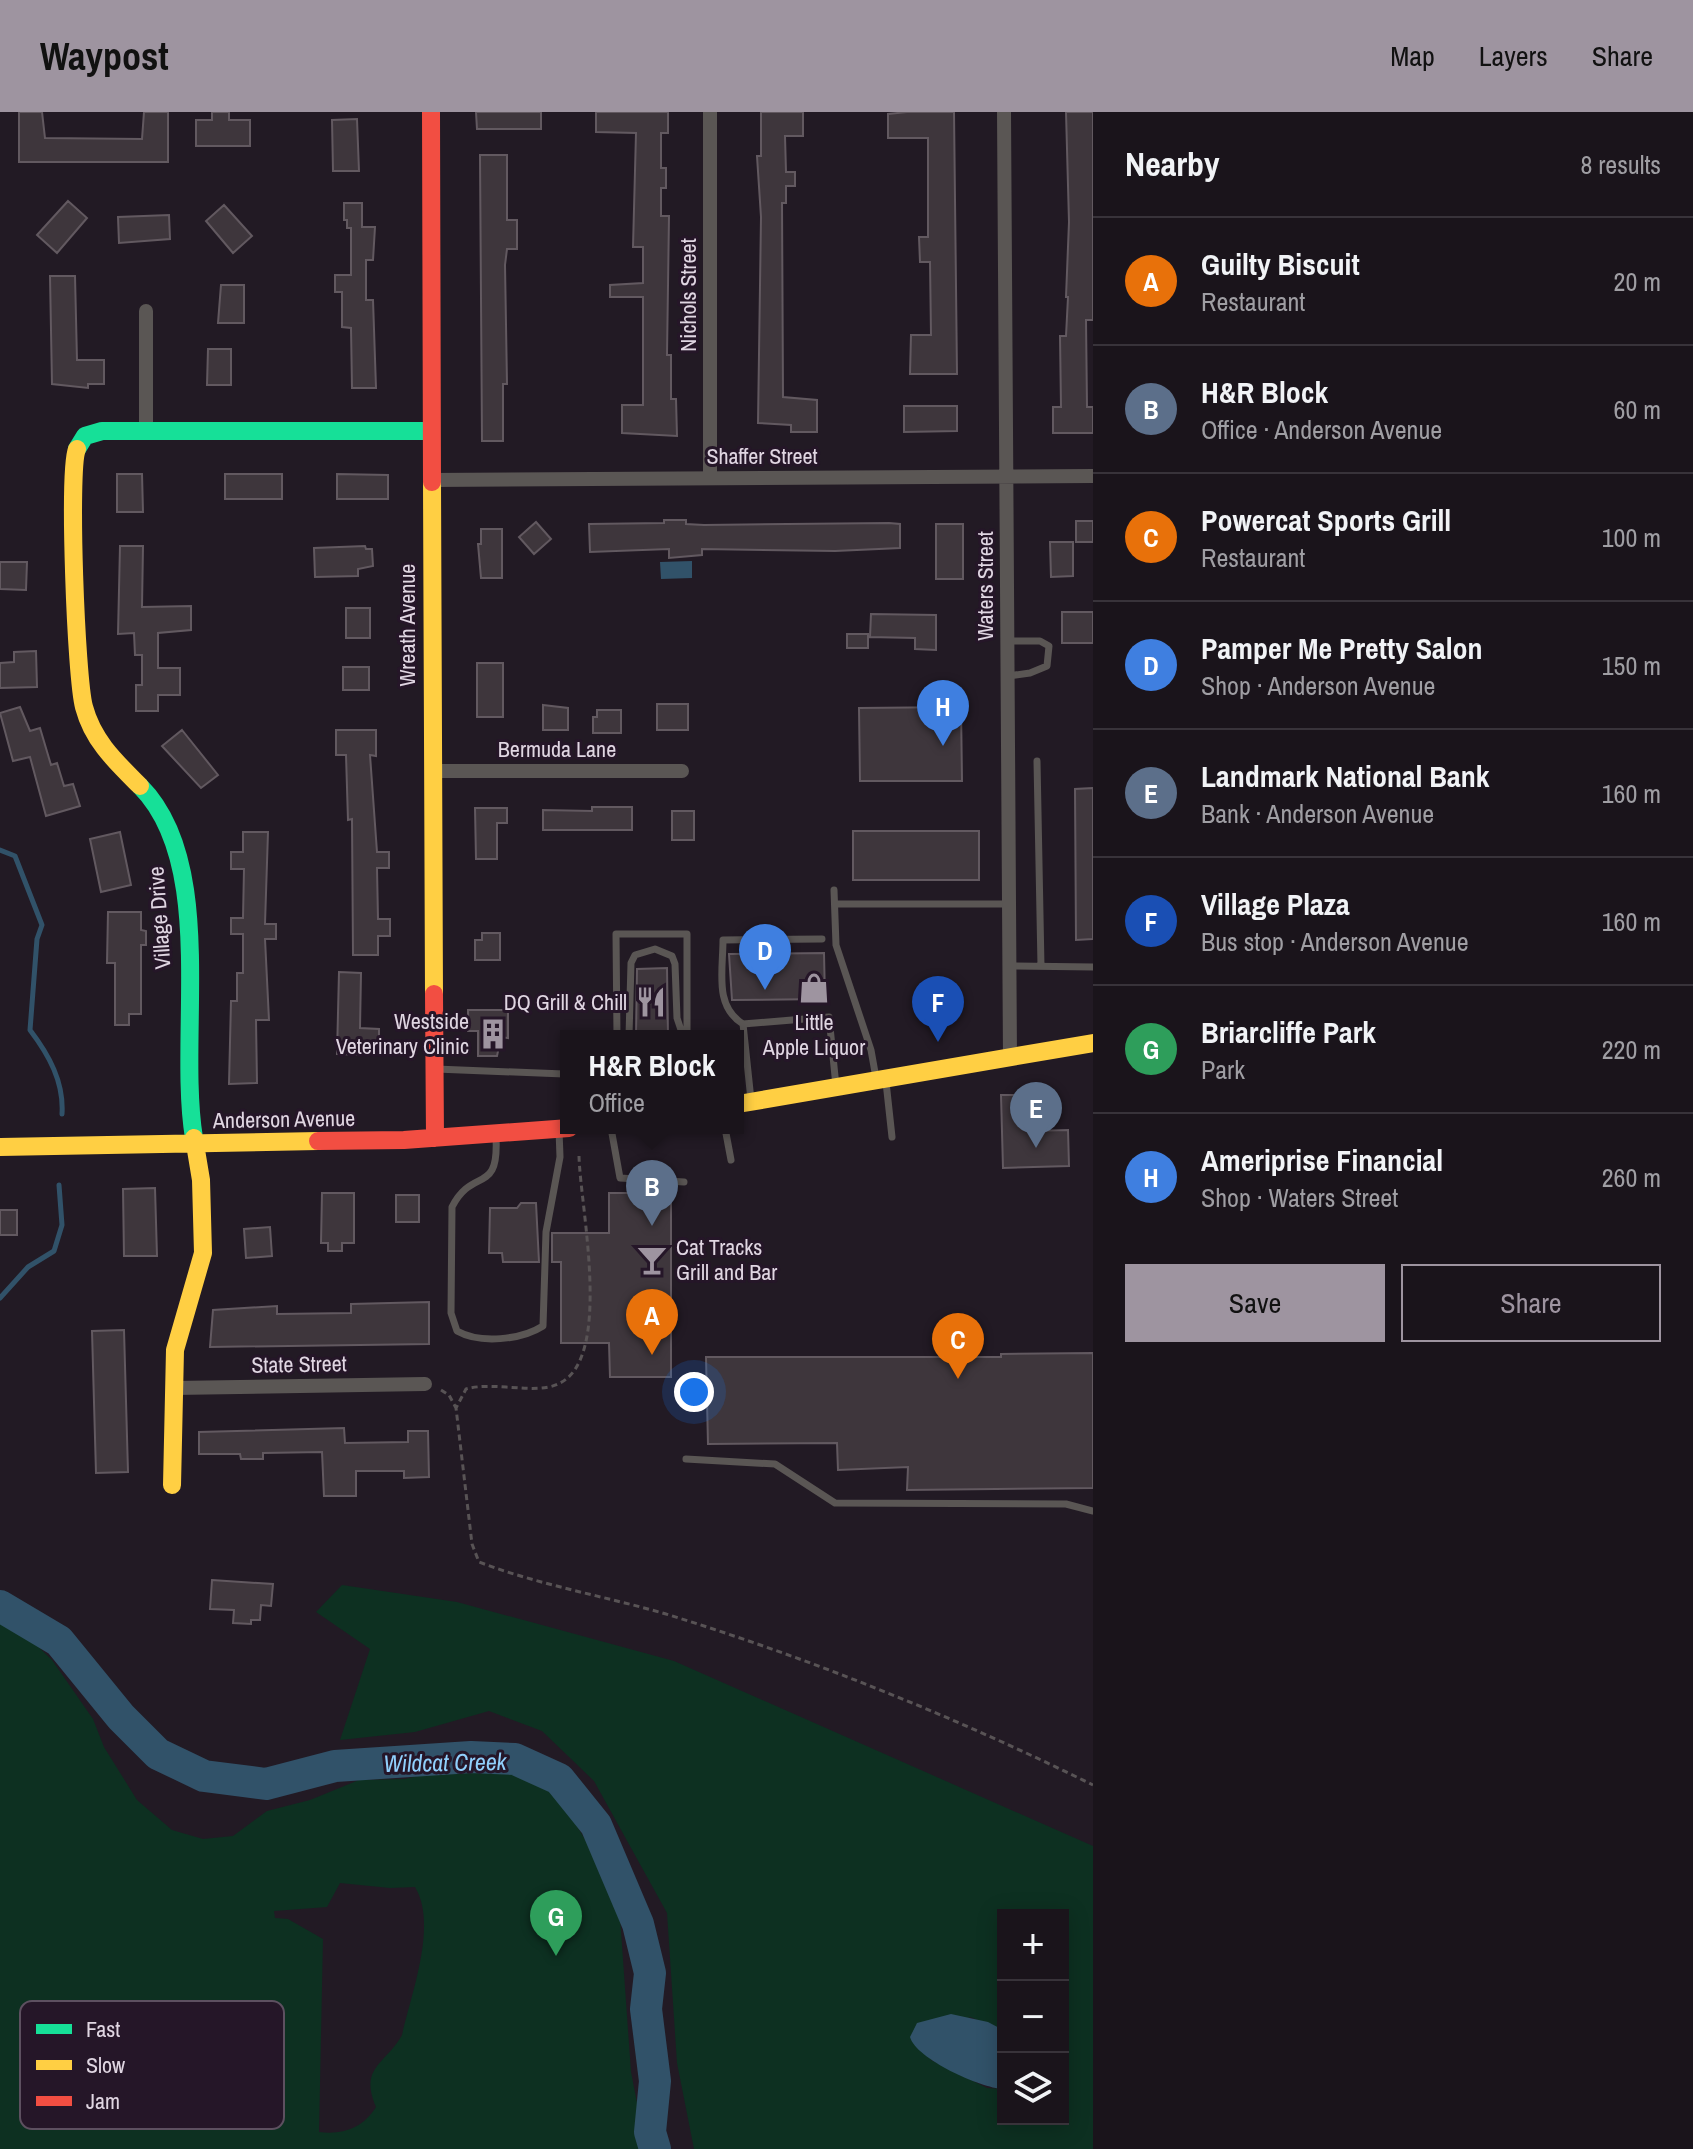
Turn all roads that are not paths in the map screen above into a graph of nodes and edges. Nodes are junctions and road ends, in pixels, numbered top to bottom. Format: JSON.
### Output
{"nodes":[{"id":1,"x":431,"y":112,"type":"edge"},
{"id":2,"x":710,"y":112,"type":"edge"},
{"id":3,"x":1004,"y":112,"type":"edge"},
{"id":4,"x":146,"y":311,"type":"dead end"},
{"id":5,"x":146,"y":431,"type":"junction"},
{"id":6,"x":430,"y":431,"type":"junction"},
{"id":7,"x":1006,"y":476,"type":"junction"},
{"id":8,"x":1093,"y":476,"type":"edge"},
{"id":9,"x":710,"y":478,"type":"junction"},
{"id":10,"x":430,"y":480,"type":"junction"},
{"id":11,"x":1008,"y":641,"type":"junction"},
{"id":12,"x":1008,"y":676,"type":"junction"},
{"id":13,"x":1037,"y":761,"type":"dead end"},
{"id":14,"x":432,"y":771,"type":"junction"},
{"id":15,"x":682,"y":771,"type":"dead end"},
{"id":16,"x":834,"y":890,"type":"dead end"},
{"id":17,"x":835,"y":904,"type":"junction"},
{"id":18,"x":1009,"y":904,"type":"junction"},
{"id":19,"x":822,"y":939,"type":"dead end"},
{"id":20,"x":1009,"y":966,"type":"junction"},
{"id":21,"x":1041,"y":966,"type":"junction"},
{"id":22,"x":1093,"y":967,"type":"edge"},
{"id":23,"x":743,"y":1024,"type":"junction"},
{"id":24,"x":617,"y":1030,"type":"edge"},
{"id":25,"x":629,"y":1030,"type":"edge"},
{"id":26,"x":682,"y":1030,"type":"edge"},
{"id":27,"x":685,"y":1030,"type":"edge"},
{"id":28,"x":743,"y":1030,"type":"edge"},
{"id":29,"x":1093,"y":1043,"type":"edge"},
{"id":30,"x":1010,"y":1059,"type":"junction"},
{"id":31,"x":744,"y":1064,"type":"edge"},
{"id":32,"x":434,"y":1069,"type":"junction"},
{"id":33,"x":560,"y":1074,"type":"edge"},
{"id":34,"x":881,"y":1080,"type":"junction"},
{"id":35,"x":836,"y":1088,"type":"junction"},
{"id":36,"x":745,"y":1103,"type":"edge"},
{"id":37,"x":560,"y":1128,"type":"edge"},
{"id":38,"x":563,"y":1134,"type":"edge"},
{"id":39,"x":612,"y":1134,"type":"edge"},
{"id":40,"x":726,"y":1134,"type":"edge"},
{"id":41,"x":496,"y":1135,"type":"junction"},
{"id":42,"x":892,"y":1137,"type":"dead end"},
{"id":43,"x":435,"y":1138,"type":"junction"},
{"id":44,"x":197,"y":1146,"type":"junction"},
{"id":45,"x":0,"y":1147,"type":"edge"},
{"id":46,"x":731,"y":1160,"type":"dead end"},
{"id":47,"x":684,"y":1182,"type":"dead end"},
{"id":48,"x":425,"y":1384,"type":"road end"},
{"id":49,"x":174,"y":1388,"type":"junction"},
{"id":50,"x":686,"y":1459,"type":"dead end"},
{"id":51,"x":172,"y":1485,"type":"dead end"},
{"id":52,"x":1093,"y":1511,"type":"edge"}],
"edges":[{"from":1,"to":6,"type":"street","name":"Wreath Avenue"},
{"from":2,"to":9,"type":"street","name":"Nichols Street"},
{"from":3,"to":7,"type":"street","name":"Waters Street"},
{"from":4,"to":5,"type":"street"},
{"from":5,"to":6,"type":"street","name":"Village Drive"},
{"from":5,"to":44,"type":"street","name":"Village Drive"},
{"from":6,"to":10,"type":"street","name":"Wreath Avenue"},
{"from":7,"to":8,"type":"street","name":"Shaffer Street"},
{"from":7,"to":9,"type":"street","name":"Shaffer Street"},
{"from":7,"to":11,"type":"street","name":"Waters Street"},
{"from":9,"to":10,"type":"street","name":"Shaffer Street"},
{"from":10,"to":14,"type":"street","name":"Wreath Avenue"},
{"from":11,"to":12,"type":"street","name":"Waters Street"},
{"from":11,"to":12,"type":"lane"},
{"from":12,"to":18,"type":"street","name":"Waters Street"},
{"from":13,"to":21,"type":"lane"},
{"from":14,"to":15,"type":"street","name":"Bermuda Lane"},
{"from":14,"to":32,"type":"street","name":"Wreath Avenue"},
{"from":16,"to":17,"type":"lane"},
{"from":17,"to":18,"type":"lane"},
{"from":17,"to":34,"type":"lane"},
{"from":18,"to":20,"type":"street","name":"Waters Street"},
{"from":19,"to":23,"type":"lane"},
{"from":20,"to":21,"type":"lane"},
{"from":20,"to":30,"type":"street","name":"Waters Street"},
{"from":21,"to":22,"type":"lane"},
{"from":23,"to":28,"type":"lane"},
{"from":23,"to":35,"type":"lane"},
{"from":24,"to":27,"type":"lane"},
{"from":25,"to":26,"type":"lane"},
{"from":29,"to":30,"type":"street"},
{"from":30,"to":34,"type":"street"},
{"from":31,"to":36,"type":"lane"},
{"from":32,"to":33,"type":"lane"},
{"from":32,"to":43,"type":"street","name":"Wreath Avenue"},
{"from":34,"to":35,"type":"street"},
{"from":34,"to":42,"type":"lane"},
{"from":35,"to":36,"type":"street"},
{"from":37,"to":41,"type":"street","name":"Anderson Avenue"},
{"from":38,"to":41,"type":"lane"},
{"from":39,"to":47,"type":"lane"},
{"from":40,"to":46,"type":"lane"},
{"from":41,"to":43,"type":"street","name":"Anderson Avenue"},
{"from":43,"to":44,"type":"street","name":"Anderson Avenue"},
{"from":44,"to":45,"type":"street","name":"Anderson Avenue"},
{"from":44,"to":49,"type":"street","name":"Village Drive"},
{"from":48,"to":49,"type":"street","name":"State Street"},
{"from":49,"to":51,"type":"street","name":"Village Drive"},
{"from":50,"to":52,"type":"lane"}]}
